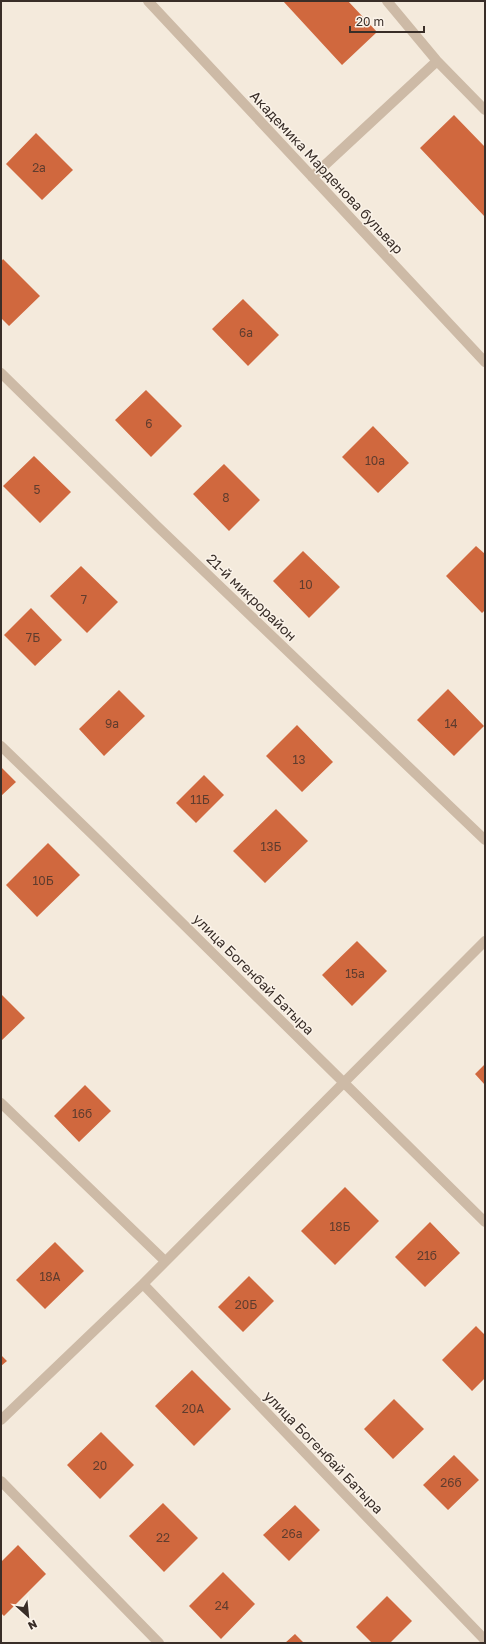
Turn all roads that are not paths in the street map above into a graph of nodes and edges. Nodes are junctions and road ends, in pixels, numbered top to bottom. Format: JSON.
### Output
{"nodes":[{"id":1,"x":148,"y":1,"type":"edge"},
{"id":2,"x":387,"y":1,"type":"edge"},
{"id":3,"x":437,"y":61,"type":"junction"},
{"id":4,"x":485,"y":110,"type":"edge"},
{"id":5,"x":312,"y":177,"type":"junction"},
{"id":6,"x":485,"y":362,"type":"edge"},
{"id":7,"x":1,"y":373,"type":"edge"},
{"id":8,"x":1,"y":746,"type":"edge"},
{"id":9,"x":485,"y":840,"type":"edge"},
{"id":10,"x":485,"y":940,"type":"edge"},
{"id":11,"x":344,"y":1083,"type":"junction"},
{"id":12,"x":1,"y":1103,"type":"edge"},
{"id":13,"x":485,"y":1222,"type":"edge"},
{"id":14,"x":165,"y":1261,"type":"junction"},
{"id":15,"x":143,"y":1284,"type":"junction"},
{"id":16,"x":1,"y":1420,"type":"edge"},
{"id":17,"x":1,"y":1481,"type":"edge"},
{"id":18,"x":485,"y":1640,"type":"edge"},
{"id":19,"x":159,"y":1643,"type":"edge"}],
"edges":[{"from":1,"to":5,"type":"street","name":"Академика Марденова бульвар"},
{"from":2,"to":3,"type":"street"},
{"from":3,"to":4,"type":"street"},
{"from":3,"to":5,"type":"street"},
{"from":5,"to":6,"type":"street","name":"Академика Марденова бульвар"},
{"from":7,"to":9,"type":"street","name":"21-й микрорайон"},
{"from":8,"to":11,"type":"street","name":"улица Богенбай Батыра"},
{"from":10,"to":11,"type":"street"},
{"from":11,"to":13,"type":"street","name":"улица Богенбай Батыра"},
{"from":11,"to":14,"type":"street"},
{"from":12,"to":14,"type":"street"},
{"from":14,"to":15,"type":"street"},
{"from":15,"to":16,"type":"street"},
{"from":15,"to":18,"type":"street","name":"улица Богенбай Батыра"},
{"from":17,"to":19,"type":"street"}]}
